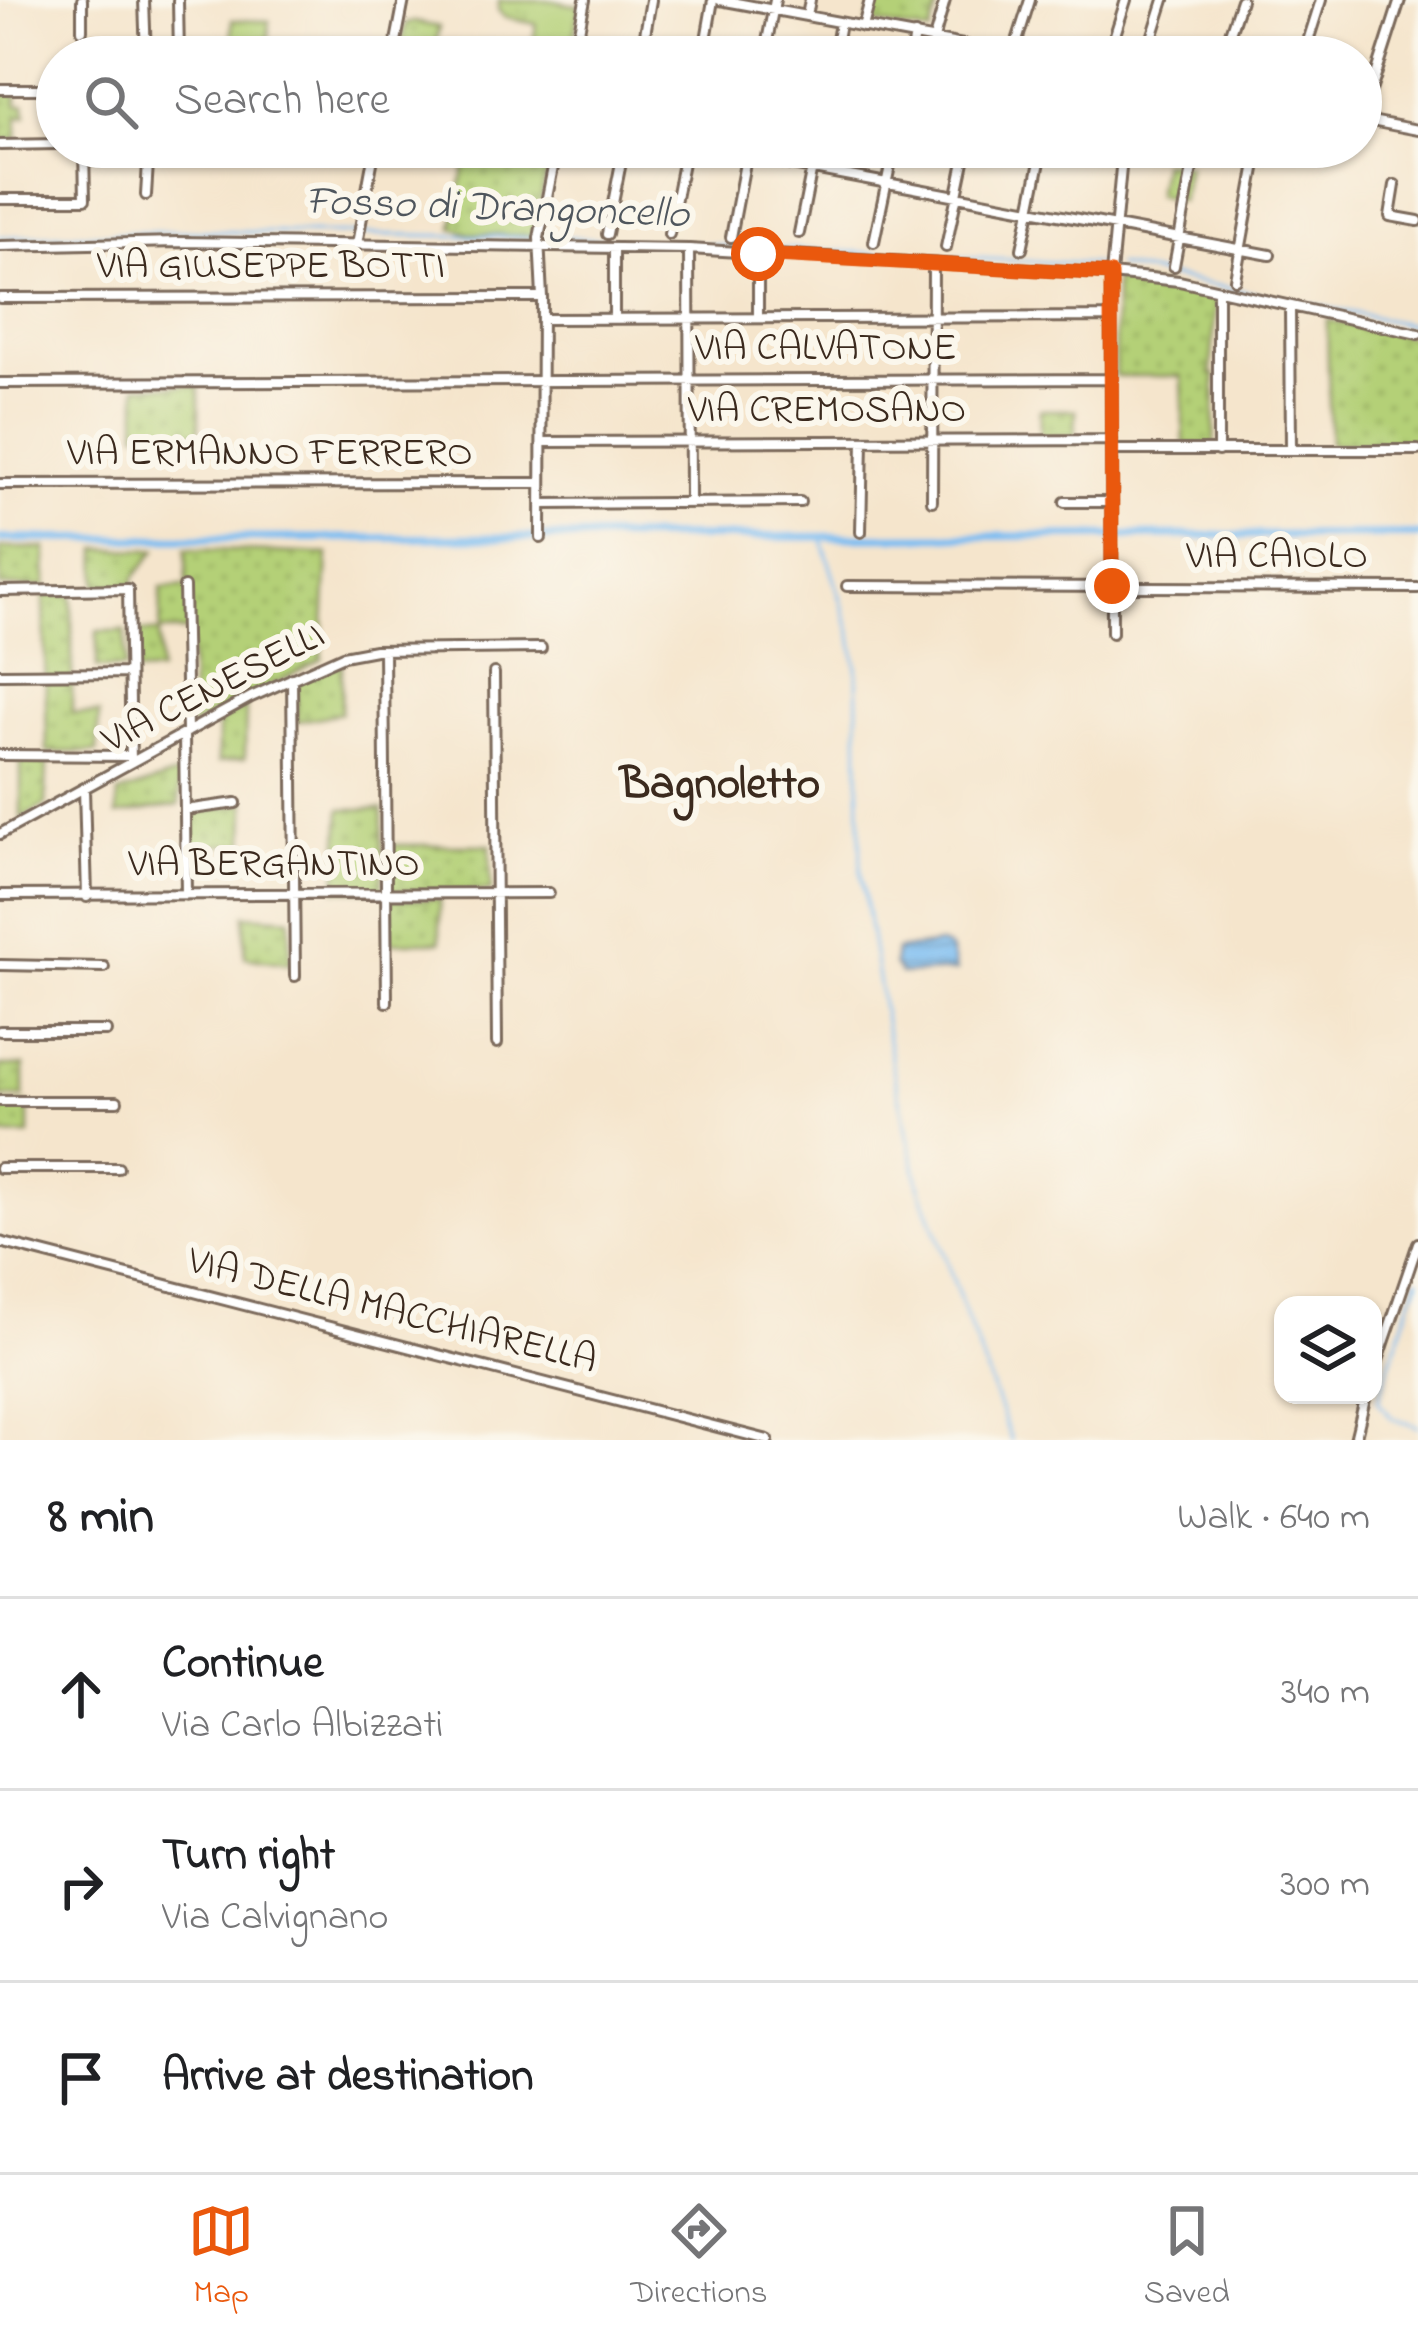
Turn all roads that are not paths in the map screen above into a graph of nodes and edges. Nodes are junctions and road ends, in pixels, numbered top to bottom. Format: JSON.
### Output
{"nodes":[{"id":1,"x":82,"y":0,"type":"edge"},
{"id":2,"x":144,"y":0,"type":"edge"},
{"id":3,"x":178,"y":0,"type":"edge"},
{"id":4,"x":404,"y":0,"type":"edge"},
{"id":5,"x":585,"y":0,"type":"edge"},
{"id":6,"x":651,"y":0,"type":"edge"},
{"id":7,"x":717,"y":0,"type":"edge"},
{"id":8,"x":810,"y":0,"type":"edge"},
{"id":9,"x":870,"y":0,"type":"edge"},
{"id":10,"x":945,"y":0,"type":"edge"},
{"id":11,"x":1030,"y":0,"type":"edge"},
{"id":12,"x":1126,"y":0,"type":"edge"},
{"id":13,"x":1164,"y":0,"type":"edge"},
{"id":14,"x":1240,"y":0,"type":"edge"},
{"id":15,"x":1321,"y":0,"type":"edge"},
{"id":16,"x":1400,"y":0,"type":"edge"},
{"id":17,"x":774,"y":4,"type":"edge"},
{"id":18,"x":807,"y":16,"type":"junction"},
{"id":19,"x":840,"y":22,"type":"junction"},
{"id":20,"x":863,"y":27,"type":"junction"},
{"id":21,"x":82,"y":30,"type":"dead end"},
{"id":22,"x":915,"y":35,"type":"joint"},
{"id":23,"x":145,"y":36,"type":"edge"},
{"id":24,"x":178,"y":36,"type":"edge"},
{"id":25,"x":397,"y":36,"type":"edge"},
{"id":26,"x":578,"y":36,"type":"edge"},
{"id":27,"x":644,"y":36,"type":"edge"},
{"id":28,"x":708,"y":36,"type":"edge"},
{"id":29,"x":768,"y":36,"type":"edge"},
{"id":30,"x":837,"y":36,"type":"edge"},
{"id":31,"x":920,"y":36,"type":"edge"},
{"id":32,"x":935,"y":36,"type":"edge"},
{"id":33,"x":1019,"y":36,"type":"edge"},
{"id":34,"x":1115,"y":36,"type":"edge"},
{"id":35,"x":1153,"y":36,"type":"edge"},
{"id":36,"x":1229,"y":36,"type":"edge"},
{"id":37,"x":1310,"y":36,"type":"edge"},
{"id":38,"x":1382,"y":56,"type":"edge"},
{"id":39,"x":36,"y":88,"type":"edge"},
{"id":40,"x":0,"y":89,"type":"edge"},
{"id":41,"x":1382,"y":123,"type":"edge"},
{"id":42,"x":1418,"y":130,"type":"edge"},
{"id":43,"x":36,"y":144,"type":"edge"},
{"id":44,"x":0,"y":145,"type":"edge"},
{"id":45,"x":85,"y":168,"type":"edge"},
{"id":46,"x":148,"y":168,"type":"edge"},
{"id":47,"x":371,"y":168,"type":"edge"},
{"id":48,"x":553,"y":168,"type":"edge"},
{"id":49,"x":620,"y":168,"type":"edge"},
{"id":50,"x":682,"y":168,"type":"edge"},
{"id":51,"x":744,"y":168,"type":"edge"},
{"id":52,"x":808,"y":168,"type":"edge"},
{"id":53,"x":890,"y":168,"type":"edge"},
{"id":54,"x":963,"y":168,"type":"edge"},
{"id":55,"x":1039,"y":168,"type":"edge"},
{"id":56,"x":1121,"y":168,"type":"edge"},
{"id":57,"x":1192,"y":168,"type":"edge"},
{"id":58,"x":1255,"y":168,"type":"edge"},
{"id":59,"x":812,"y":169,"type":"junction"},
{"id":60,"x":887,"y":183,"type":"junction"},
{"id":61,"x":1395,"y":184,"type":"dead end"},
{"id":62,"x":146,"y":195,"type":"dead end"},
{"id":63,"x":957,"y":197,"type":"junction"},
{"id":64,"x":0,"y":199,"type":"edge"},
{"id":65,"x":1030,"y":210,"type":"junction"},
{"id":66,"x":1418,"y":221,"type":"edge"},
{"id":67,"x":1115,"y":226,"type":"junction"},
{"id":68,"x":799,"y":233,"type":"dead end"},
{"id":69,"x":608,"y":234,"type":"dead end"},
{"id":70,"x":669,"y":234,"type":"dead end"},
{"id":71,"x":731,"y":236,"type":"dead end"},
{"id":72,"x":1178,"y":238,"type":"junction"},
{"id":73,"x":874,"y":242,"type":"dead end"},
{"id":74,"x":357,"y":244,"type":"junction"},
{"id":75,"x":0,"y":246,"type":"edge"},
{"id":76,"x":540,"y":246,"type":"junction"},
{"id":77,"x":946,"y":247,"type":"dead end"},
{"id":78,"x":614,"y":248,"type":"junction"},
{"id":79,"x":689,"y":249,"type":"junction"},
{"id":80,"x":1022,"y":249,"type":"dead end"},
{"id":81,"x":1240,"y":249,"type":"junction"},
{"id":82,"x":758,"y":254,"type":"junction"},
{"id":83,"x":1270,"y":255,"type":"dead end"},
{"id":84,"x":933,"y":264,"type":"junction"},
{"id":85,"x":1174,"y":266,"type":"dead end"},
{"id":86,"x":1111,"y":274,"type":"junction"},
{"id":87,"x":1235,"y":279,"type":"dead end"},
{"id":88,"x":1218,"y":290,"type":"junction"},
{"id":89,"x":542,"y":297,"type":"junction"},
{"id":90,"x":0,"y":298,"type":"edge"},
{"id":91,"x":1290,"y":307,"type":"junction"},
{"id":92,"x":758,"y":316,"type":"junction"},
{"id":93,"x":931,"y":316,"type":"junction"},
{"id":94,"x":1111,"y":317,"type":"junction"},
{"id":95,"x":614,"y":318,"type":"junction"},
{"id":96,"x":690,"y":318,"type":"junction"},
{"id":97,"x":542,"y":319,"type":"junction"},
{"id":98,"x":1418,"y":334,"type":"edge"},
{"id":99,"x":689,"y":379,"type":"junction"},
{"id":100,"x":931,"y":379,"type":"junction"},
{"id":101,"x":1111,"y":379,"type":"junction"},
{"id":102,"x":541,"y":380,"type":"junction"},
{"id":103,"x":0,"y":383,"type":"edge"},
{"id":104,"x":931,"y":441,"type":"junction"},
{"id":105,"x":542,"y":442,"type":"junction"},
{"id":106,"x":690,"y":442,"type":"junction"},
{"id":107,"x":863,"y":442,"type":"junction"},
{"id":108,"x":1112,"y":445,"type":"junction"},
{"id":109,"x":1291,"y":450,"type":"junction"},
{"id":110,"x":1418,"y":450,"type":"edge"},
{"id":111,"x":1218,"y":451,"type":"junction"},
{"id":112,"x":541,"y":483,"type":"junction"},
{"id":113,"x":0,"y":484,"type":"edge"},
{"id":114,"x":932,"y":501,"type":"dead end"},
{"id":115,"x":800,"y":502,"type":"dead end"},
{"id":116,"x":1065,"y":502,"type":"dead end"},
{"id":117,"x":1112,"y":502,"type":"junction"},
{"id":118,"x":690,"y":503,"type":"junction"},
{"id":119,"x":541,"y":505,"type":"junction"},
{"id":120,"x":860,"y":532,"type":"dead end"},
{"id":121,"x":541,"y":538,"type":"dead end"},
{"id":122,"x":847,"y":586,"type":"dead end"},
{"id":123,"x":1112,"y":586,"type":"junction"},
{"id":124,"x":184,"y":587,"type":"dead end"},
{"id":125,"x":1418,"y":588,"type":"edge"},
{"id":126,"x":0,"y":591,"type":"edge"},
{"id":127,"x":1112,"y":633,"type":"dead end"},
{"id":128,"x":541,"y":648,"type":"dead end"},
{"id":129,"x":384,"y":650,"type":"junction"},
{"id":130,"x":128,"y":673,"type":"junction"},
{"id":131,"x":494,"y":673,"type":"dead end"},
{"id":132,"x":0,"y":674,"type":"edge"},
{"id":133,"x":292,"y":678,"type":"junction"},
{"id":134,"x":186,"y":733,"type":"junction"},
{"id":135,"x":0,"y":755,"type":"edge"},
{"id":136,"x":130,"y":759,"type":"junction"},
{"id":137,"x":84,"y":789,"type":"junction"},
{"id":138,"x":236,"y":803,"type":"dead end"},
{"id":139,"x":184,"y":810,"type":"junction"},
{"id":140,"x":0,"y":834,"type":"edge"},
{"id":141,"x":495,"y":893,"type":"junction"},
{"id":142,"x":549,"y":893,"type":"dead end"},
{"id":143,"x":0,"y":895,"type":"edge"},
{"id":144,"x":185,"y":895,"type":"junction"},
{"id":145,"x":295,"y":895,"type":"junction"},
{"id":146,"x":387,"y":895,"type":"junction"},
{"id":147,"x":87,"y":897,"type":"junction"},
{"id":148,"x":0,"y":965,"type":"edge"},
{"id":149,"x":104,"y":967,"type":"dead end"},
{"id":150,"x":295,"y":976,"type":"dead end"},
{"id":151,"x":387,"y":1002,"type":"dead end"},
{"id":152,"x":0,"y":1031,"type":"edge"},
{"id":153,"x":106,"y":1031,"type":"dead end"},
{"id":154,"x":497,"y":1043,"type":"dead end"},
{"id":155,"x":0,"y":1101,"type":"edge"},
{"id":156,"x":117,"y":1101,"type":"dead end"},
{"id":157,"x":0,"y":1168,"type":"edge"},
{"id":158,"x":118,"y":1168,"type":"dead end"},
{"id":159,"x":0,"y":1242,"type":"edge"},
{"id":160,"x":1418,"y":1243,"type":"edge"},
{"id":161,"x":1382,"y":1349,"type":"edge"},
{"id":162,"x":1364,"y":1404,"type":"edge"},
{"id":163,"x":768,"y":1440,"type":"edge"},
{"id":164,"x":1355,"y":1440,"type":"edge"}],
"edges":[{"from":1,"to":21,"type":"street"},
{"from":2,"to":23,"type":"street"},
{"from":3,"to":24,"type":"street"},
{"from":4,"to":25,"type":"street"},
{"from":5,"to":26,"type":"street"},
{"from":6,"to":27,"type":"street"},
{"from":7,"to":17,"type":"street"},
{"from":7,"to":28,"type":"street"},
{"from":8,"to":18,"type":"street"},
{"from":9,"to":20,"type":"street"},
{"from":10,"to":32,"type":"street"},
{"from":11,"to":33,"type":"street"},
{"from":12,"to":34,"type":"street"},
{"from":13,"to":35,"type":"street"},
{"from":14,"to":36,"type":"street"},
{"from":15,"to":37,"type":"street"},
{"from":16,"to":38,"type":"street"},
{"from":17,"to":18,"type":"street"},
{"from":17,"to":29,"type":"street"},
{"from":18,"to":19,"type":"street"},
{"from":19,"to":20,"type":"street"},
{"from":19,"to":30,"type":"street"},
{"from":20,"to":22,"type":"street"},
{"from":22,"to":31,"type":"street"},
{"from":39,"to":40,"type":"street"},
{"from":41,"to":42,"type":"street"},
{"from":43,"to":44,"type":"street"},
{"from":45,"to":64,"type":"street"},
{"from":46,"to":62,"type":"street"},
{"from":47,"to":74,"type":"street"},
{"from":48,"to":76,"type":"street"},
{"from":49,"to":69,"type":"street"},
{"from":50,"to":70,"type":"street"},
{"from":51,"to":71,"type":"street"},
{"from":52,"to":59,"type":"street"},
{"from":53,"to":60,"type":"street"},
{"from":54,"to":63,"type":"street"},
{"from":55,"to":65,"type":"street"},
{"from":56,"to":67,"type":"street"},
{"from":57,"to":72,"type":"street"},
{"from":58,"to":81,"type":"street"},
{"from":59,"to":60,"type":"street"},
{"from":59,"to":68,"type":"street"},
{"from":60,"to":63,"type":"street"},
{"from":60,"to":73,"type":"street"},
{"from":61,"to":66,"type":"street"},
{"from":63,"to":65,"type":"street"},
{"from":63,"to":77,"type":"street"},
{"from":65,"to":67,"type":"street"},
{"from":65,"to":80,"type":"street"},
{"from":67,"to":72,"type":"street"},
{"from":67,"to":86,"type":"street"},
{"from":72,"to":81,"type":"street"},
{"from":72,"to":85,"type":"street"},
{"from":74,"to":75,"type":"street"},
{"from":74,"to":76,"type":"street"},
{"from":76,"to":78,"type":"street"},
{"from":76,"to":89,"type":"street"},
{"from":78,"to":79,"type":"street"},
{"from":78,"to":95,"type":"street"},
{"from":79,"to":82,"type":"street"},
{"from":79,"to":96,"type":"street"},
{"from":81,"to":83,"type":"street"},
{"from":81,"to":87,"type":"street"},
{"from":82,"to":84,"type":"street"},
{"from":82,"to":92,"type":"street"},
{"from":84,"to":86,"type":"street"},
{"from":84,"to":93,"type":"street"},
{"from":86,"to":88,"type":"street"},
{"from":86,"to":94,"type":"street"},
{"from":88,"to":91,"type":"street"},
{"from":88,"to":111,"type":"street"},
{"from":89,"to":90,"type":"street","name":"VIA GIUSEPPE BOTTI"},
{"from":89,"to":97,"type":"street"},
{"from":91,"to":98,"type":"street"},
{"from":91,"to":109,"type":"street"},
{"from":92,"to":93,"type":"street"},
{"from":92,"to":96,"type":"street"},
{"from":93,"to":94,"type":"street"},
{"from":93,"to":100,"type":"street"},
{"from":94,"to":101,"type":"street"},
{"from":95,"to":96,"type":"street"},
{"from":95,"to":97,"type":"street"},
{"from":96,"to":99,"type":"street"},
{"from":97,"to":102,"type":"street"},
{"from":99,"to":100,"type":"street","name":"VIA CALVATONE"},
{"from":99,"to":102,"type":"street","name":"VIA CALVATONE"},
{"from":99,"to":106,"type":"street"},
{"from":100,"to":101,"type":"street","name":"VIA CALVATONE"},
{"from":100,"to":104,"type":"street"},
{"from":101,"to":108,"type":"street"},
{"from":102,"to":103,"type":"street","name":"VIA CALVATONE"},
{"from":102,"to":105,"type":"street"},
{"from":104,"to":107,"type":"street","name":"VIA CREMOSANO"},
{"from":104,"to":108,"type":"street","name":"VIA CREMOSANO"},
{"from":104,"to":114,"type":"street"},
{"from":105,"to":106,"type":"street","name":"VIA CREMOSANO"},
{"from":105,"to":112,"type":"street"},
{"from":106,"to":107,"type":"street","name":"VIA CREMOSANO"},
{"from":106,"to":118,"type":"street"},
{"from":107,"to":120,"type":"street"},
{"from":108,"to":111,"type":"street","name":"VIA CREMOSANO"},
{"from":108,"to":117,"type":"street"},
{"from":109,"to":110,"type":"street","name":"VIA CREMOSANO"},
{"from":109,"to":111,"type":"street","name":"VIA CREMOSANO"},
{"from":112,"to":113,"type":"street","name":"VIA ERMANNO FERRERO"},
{"from":112,"to":119,"type":"street"},
{"from":115,"to":118,"type":"street"},
{"from":116,"to":117,"type":"street"},
{"from":117,"to":123,"type":"street"},
{"from":118,"to":119,"type":"street"},
{"from":119,"to":121,"type":"street"},
{"from":122,"to":123,"type":"street","name":"VIA CAIOLO"},
{"from":123,"to":125,"type":"street","name":"VIA CAIOLO"},
{"from":123,"to":127,"type":"street"},
{"from":124,"to":134,"type":"street"},
{"from":126,"to":130,"type":"street"},
{"from":128,"to":129,"type":"street","name":"VIA CENESELLI"},
{"from":129,"to":133,"type":"street","name":"VIA CENESELLI"},
{"from":129,"to":146,"type":"street"},
{"from":130,"to":132,"type":"street"},
{"from":130,"to":136,"type":"street"},
{"from":131,"to":141,"type":"street"},
{"from":133,"to":134,"type":"street","name":"VIA CENESELLI"},
{"from":133,"to":145,"type":"street"},
{"from":134,"to":136,"type":"street","name":"VIA CENESELLI"},
{"from":134,"to":139,"type":"street"},
{"from":135,"to":136,"type":"street"},
{"from":136,"to":137,"type":"street","name":"VIA CENESELLI"},
{"from":137,"to":140,"type":"street","name":"VIA CENESELLI"},
{"from":137,"to":147,"type":"street"},
{"from":138,"to":139,"type":"street"},
{"from":139,"to":144,"type":"street"},
{"from":141,"to":142,"type":"street","name":"VIA BERGANTINO"},
{"from":141,"to":146,"type":"street","name":"VIA BERGANTINO"},
{"from":141,"to":154,"type":"street"},
{"from":143,"to":147,"type":"street","name":"VIA BERGANTINO"},
{"from":144,"to":145,"type":"street","name":"VIA BERGANTINO"},
{"from":144,"to":147,"type":"street","name":"VIA BERGANTINO"},
{"from":145,"to":146,"type":"street","name":"VIA BERGANTINO"},
{"from":145,"to":150,"type":"street"},
{"from":146,"to":151,"type":"street"},
{"from":148,"to":149,"type":"street"},
{"from":152,"to":153,"type":"street"},
{"from":155,"to":156,"type":"street"},
{"from":157,"to":158,"type":"street"},
{"from":159,"to":163,"type":"street","name":"VIA DELLA MACCHIARELLA"},
{"from":160,"to":161,"type":"street"},
{"from":162,"to":164,"type":"street"}]}
